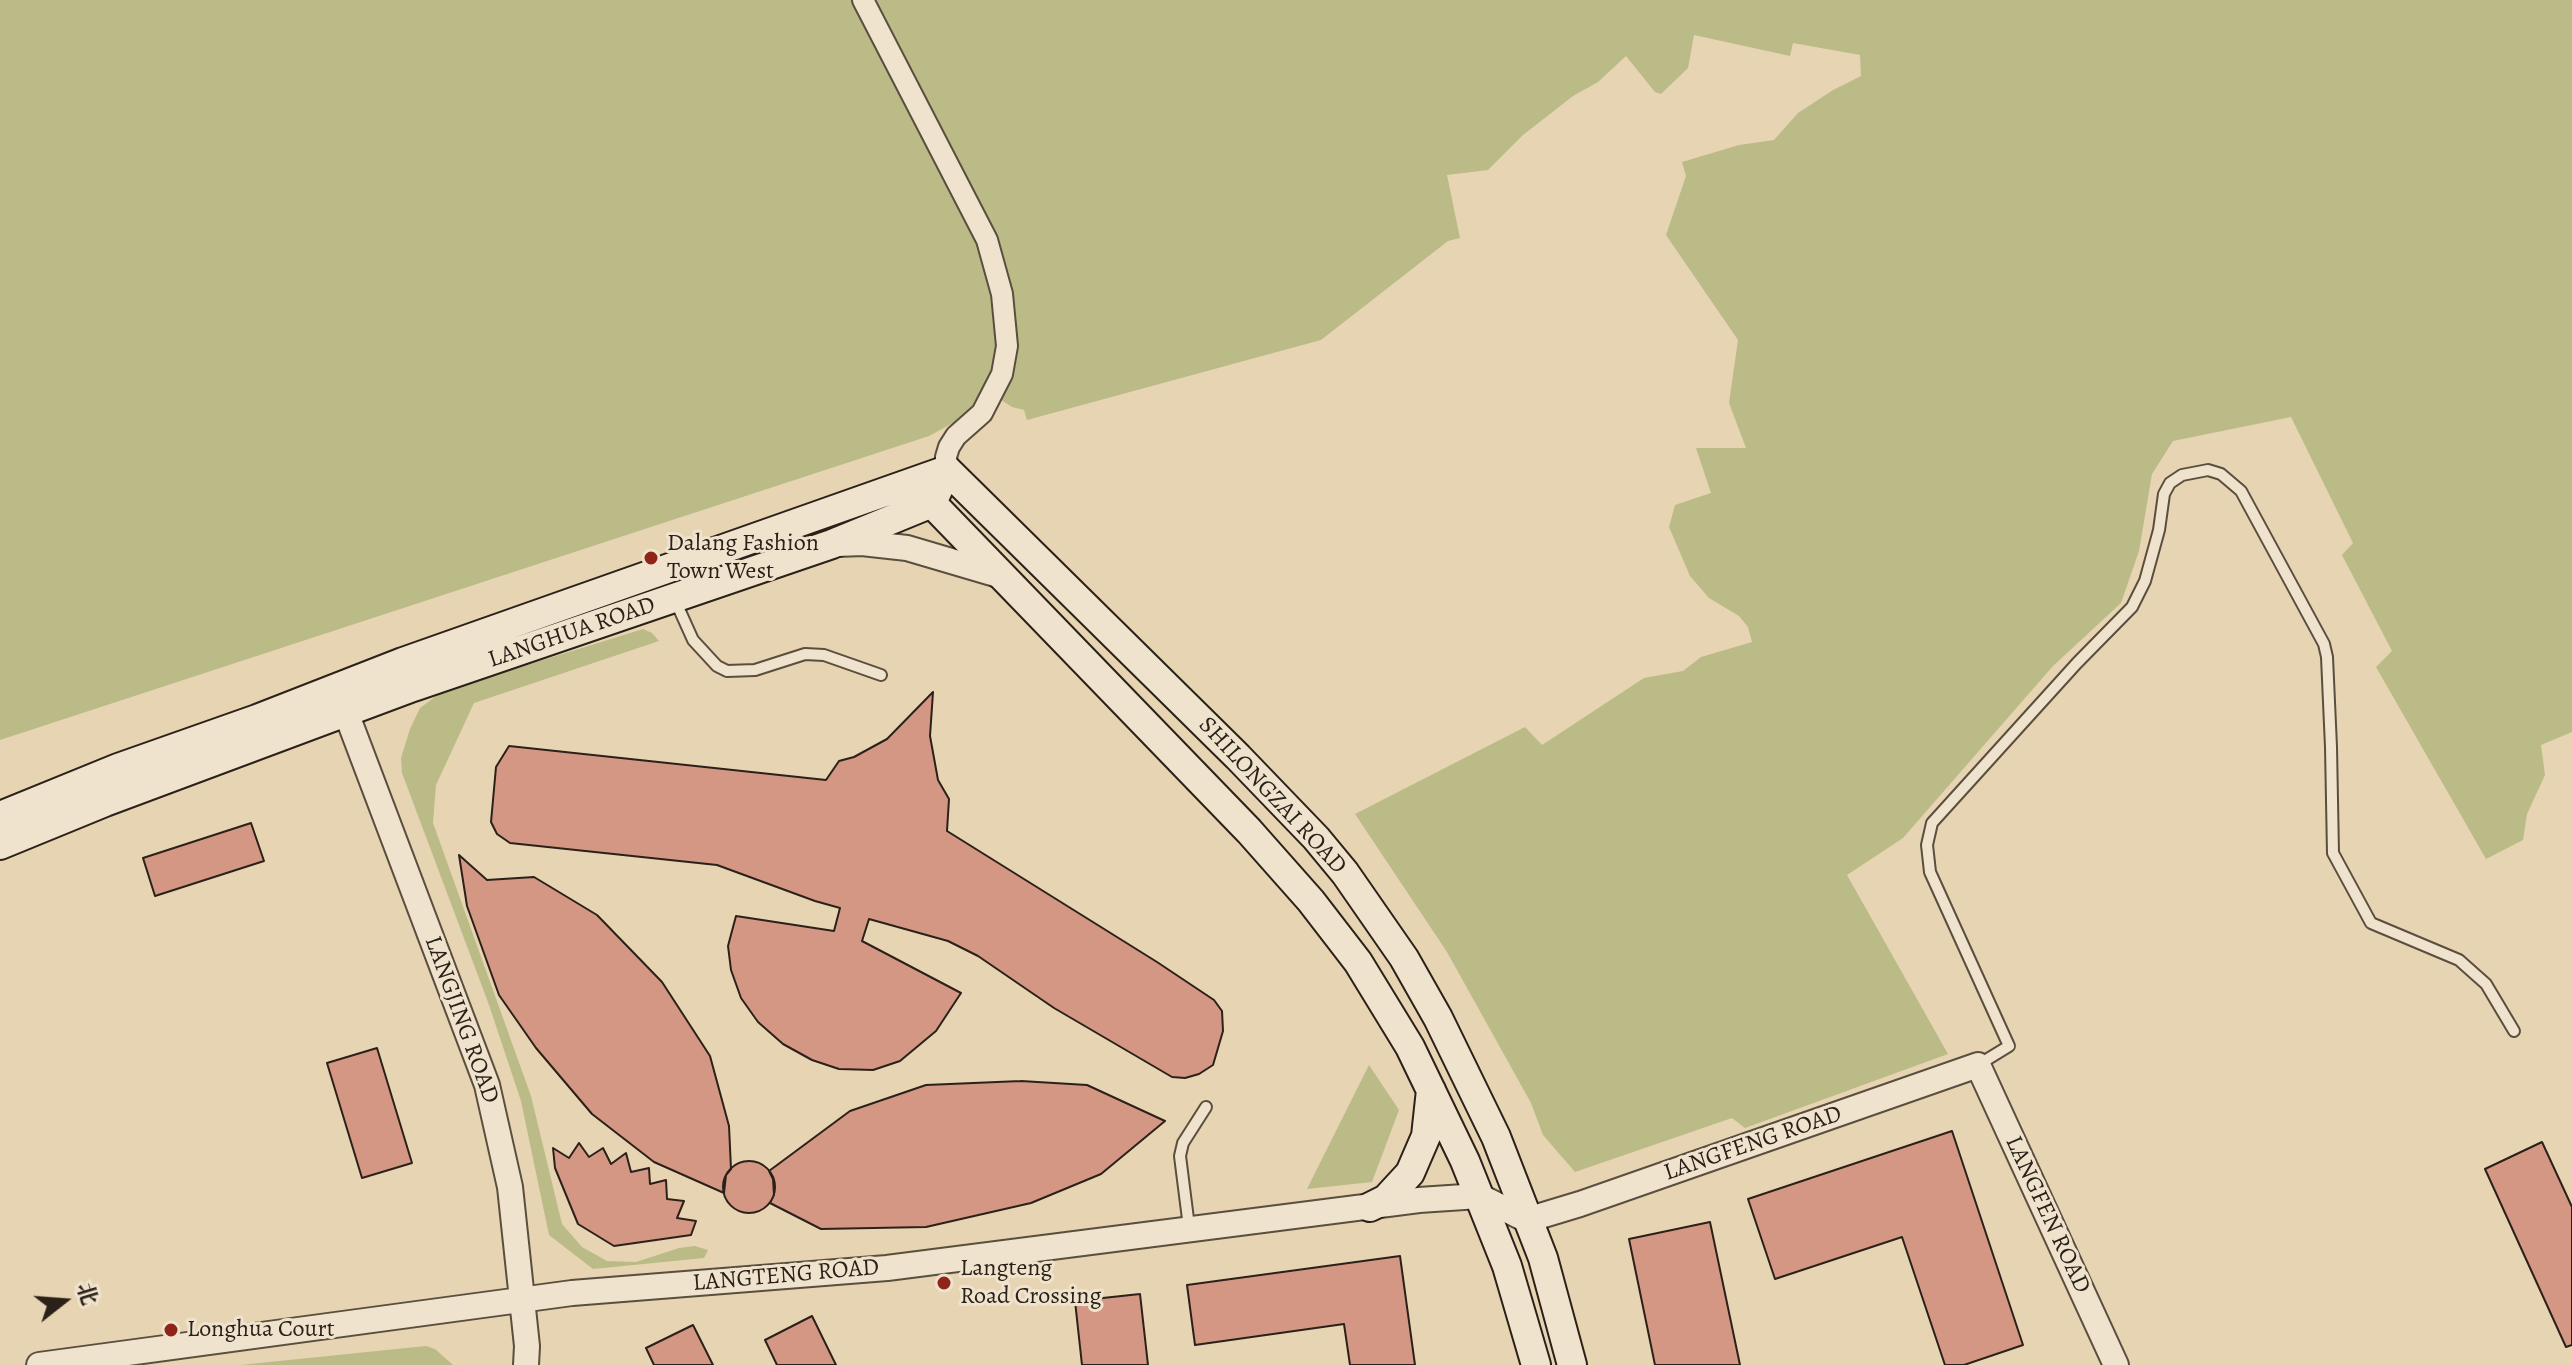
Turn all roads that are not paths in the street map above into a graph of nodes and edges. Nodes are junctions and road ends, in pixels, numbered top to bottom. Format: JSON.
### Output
{"nodes":[{"id":1,"x":863,"y":0,"type":"edge"},
{"id":2,"x":947,"y":470,"type":"junction"},
{"id":3,"x":912,"y":482,"type":"junction"},
{"id":4,"x":932,"y":503,"type":"junction"},
{"id":5,"x":832,"y":544,"type":"junction"},
{"id":6,"x":1002,"y":576,"type":"junction"},
{"id":7,"x":674,"y":597,"type":"junction"},
{"id":8,"x":881,"y":675,"type":"dead end"},
{"id":9,"x":342,"y":701,"type":"junction"},
{"id":10,"x":0,"y":816,"type":"edge"},
{"id":11,"x":0,"y":845,"type":"edge"},
{"id":12,"x":2514,"y":1031,"type":"dead end"},
{"id":13,"x":1978,"y":1065,"type":"junction"},
{"id":14,"x":1431,"y":1090,"type":"junction"},
{"id":15,"x":1206,"y":1107,"type":"dead end"},
{"id":16,"x":1479,"y":1196,"type":"junction"},
{"id":17,"x":1370,"y":1207,"type":"junction"},
{"id":18,"x":1527,"y":1220,"type":"junction"},
{"id":19,"x":1190,"y":1229,"type":"junction"},
{"id":20,"x":522,"y":1300,"type":"junction"},
{"id":21,"x":39,"y":1365,"type":"edge"},
{"id":22,"x":526,"y":1365,"type":"edge"},
{"id":23,"x":1536,"y":1365,"type":"edge"},
{"id":24,"x":1572,"y":1365,"type":"edge"},
{"id":25,"x":2116,"y":1365,"type":"edge"}],
"edges":[{"from":1,"to":2,"type":"street"},
{"from":2,"to":3,"type":"main road","name":"LANGHUA ROAD"},
{"from":2,"to":4,"type":"main road"},
{"from":2,"to":18,"type":"main road","name":"SHILONGZAI ROAD"},
{"from":3,"to":4,"type":"main road","name":"SHILONGZAI ROAD"},
{"from":3,"to":9,"type":"main road","name":"LANGHUA ROAD"},
{"from":4,"to":5,"type":"main road","name":"LANGHUA ROAD"},
{"from":4,"to":6,"type":"main road","name":"SHILONGZAI ROAD"},
{"from":5,"to":6,"type":"street"},
{"from":5,"to":7,"type":"main road","name":"LANGHUA ROAD"},
{"from":6,"to":14,"type":"main road","name":"SHILONGZAI ROAD"},
{"from":7,"to":8,"type":"lane"},
{"from":7,"to":9,"type":"main road","name":"LANGHUA ROAD"},
{"from":9,"to":10,"type":"main road","name":"LANGHUA ROAD"},
{"from":9,"to":11,"type":"main road","name":"LANGHUA ROAD"},
{"from":9,"to":20,"type":"street","name":"LANGJING ROAD"},
{"from":12,"to":13,"type":"lane"},
{"from":13,"to":18,"type":"street","name":"LANGFENG ROAD"},
{"from":13,"to":25,"type":"street","name":"LANGFEN ROAD"},
{"from":14,"to":16,"type":"main road","name":"SHILONGZAI ROAD"},
{"from":14,"to":17,"type":"main road"},
{"from":15,"to":19,"type":"lane"},
{"from":16,"to":17,"type":"street","name":"LANGTENG ROAD"},
{"from":16,"to":18,"type":"street"},
{"from":16,"to":23,"type":"main road","name":"SHILONGZAI ROAD"},
{"from":17,"to":19,"type":"street","name":"LANGTENG ROAD"},
{"from":18,"to":24,"type":"main road","name":"SHILONGZAI ROAD"},
{"from":19,"to":20,"type":"street","name":"LANGTENG ROAD"},
{"from":20,"to":21,"type":"street","name":"LANGTENG ROAD"},
{"from":20,"to":22,"type":"street","name":"LANGJING ROAD"}]}
